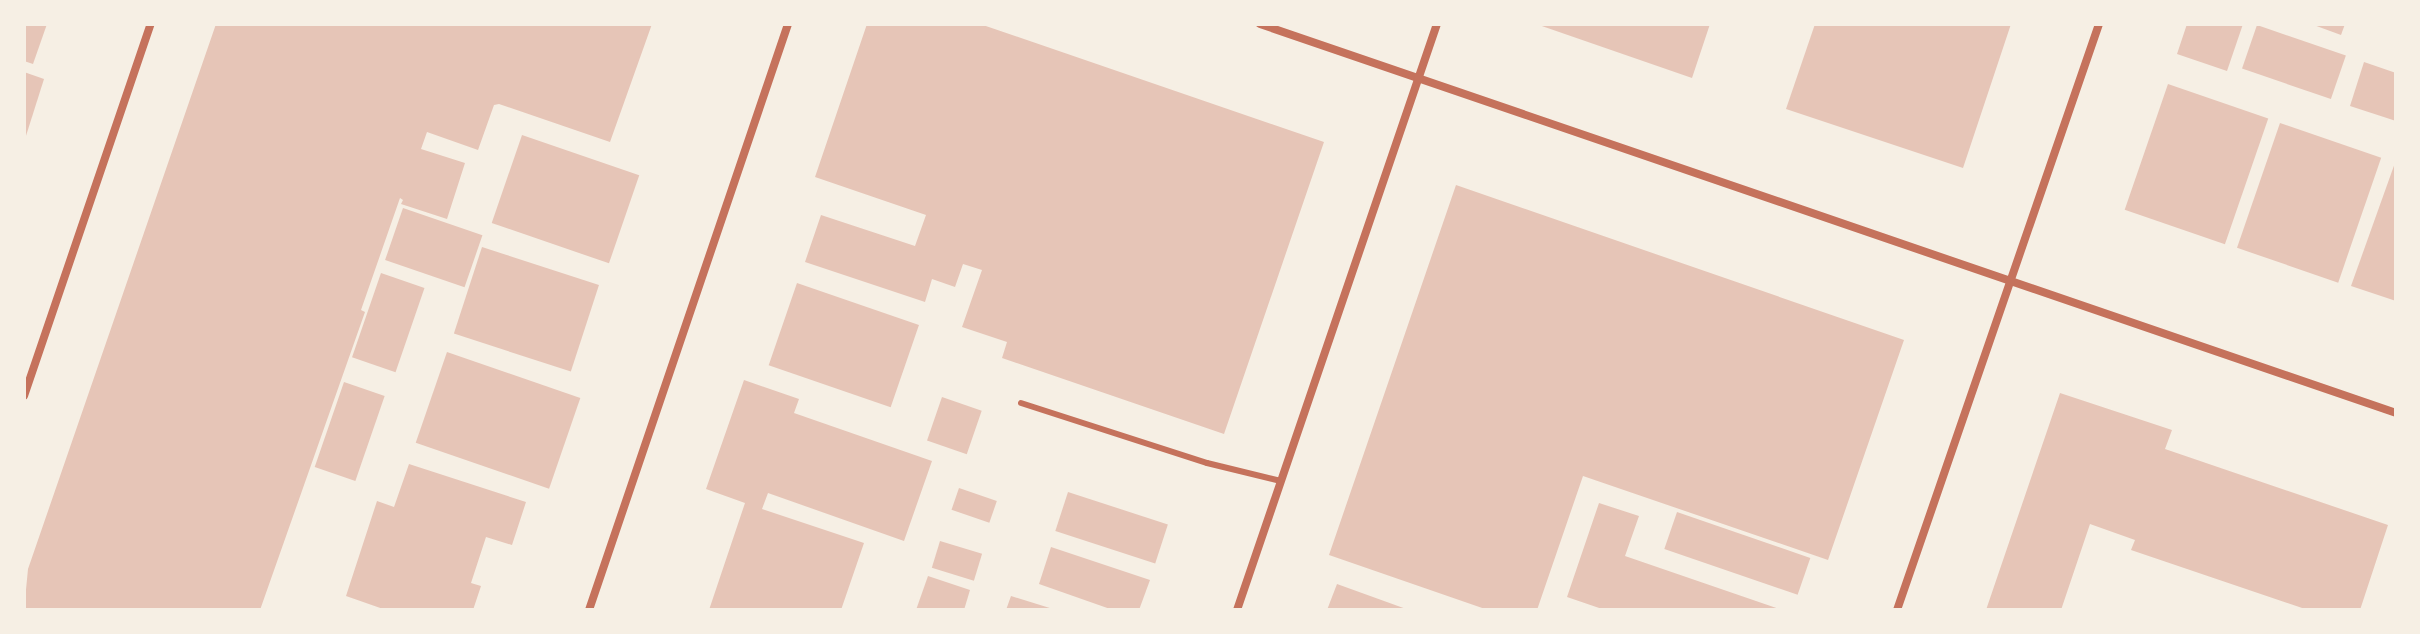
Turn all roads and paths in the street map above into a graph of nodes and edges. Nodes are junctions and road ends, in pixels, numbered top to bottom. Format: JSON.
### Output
{"nodes":[{"id":1,"x":151,"y":24,"type":"edge"},
{"id":2,"x":788,"y":24,"type":"edge"},
{"id":3,"x":1260,"y":24,"type":"edge"},
{"id":4,"x":1437,"y":24,"type":"edge"},
{"id":5,"x":2099,"y":24,"type":"edge"},
{"id":6,"x":1419,"y":79,"type":"junction"},
{"id":7,"x":2010,"y":281,"type":"junction"},
{"id":8,"x":24,"y":396,"type":"edge"},
{"id":9,"x":1021,"y":403,"type":"dead end"},
{"id":10,"x":2396,"y":413,"type":"edge"},
{"id":11,"x":1281,"y":481,"type":"junction"},
{"id":12,"x":589,"y":610,"type":"edge"},
{"id":13,"x":1237,"y":610,"type":"edge"},
{"id":14,"x":1897,"y":610,"type":"edge"}],
"edges":[{"from":1,"to":8,"type":"street"},
{"from":2,"to":12,"type":"street"},
{"from":3,"to":6,"type":"street"},
{"from":4,"to":6,"type":"street"},
{"from":5,"to":7,"type":"street"},
{"from":6,"to":7,"type":"street"},
{"from":6,"to":11,"type":"street"},
{"from":7,"to":10,"type":"street"},
{"from":7,"to":14,"type":"street"},
{"from":9,"to":11,"type":"lane"},
{"from":11,"to":13,"type":"street"}]}
